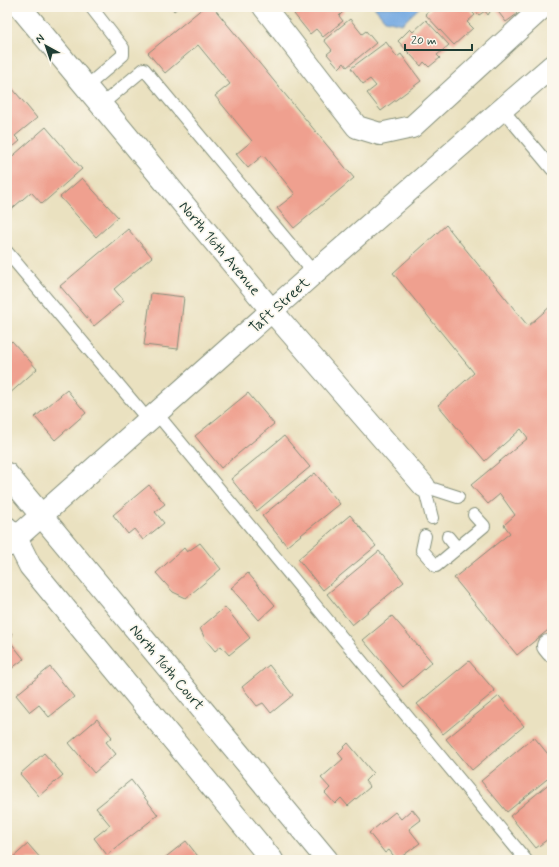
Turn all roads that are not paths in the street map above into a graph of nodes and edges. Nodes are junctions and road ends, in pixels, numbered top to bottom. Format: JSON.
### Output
{"nodes":[{"id":1,"x":20,"y":7,"type":"edge"},
{"id":2,"x":91,"y":7,"type":"edge"},
{"id":3,"x":264,"y":7,"type":"edge"},
{"id":4,"x":542,"y":7,"type":"edge"},
{"id":5,"x":552,"y":66,"type":"edge"},
{"id":6,"x":86,"y":87,"type":"junction"},
{"id":7,"x":101,"y":105,"type":"junction"},
{"id":8,"x":502,"y":109,"type":"junction"},
{"id":9,"x":552,"y":169,"type":"edge"},
{"id":10,"x":7,"y":252,"type":"edge"},
{"id":11,"x":314,"y":274,"type":"junction"},
{"id":12,"x":272,"y":311,"type":"junction"},
{"id":13,"x":153,"y":418,"type":"junction"},
{"id":14,"x":7,"y":474,"type":"edge"},
{"id":15,"x":424,"y":486,"type":"junction"},
{"id":16,"x":458,"y":497,"type":"dead end"},
{"id":17,"x":41,"y":515,"type":"junction"},
{"id":18,"x":474,"y":515,"type":"dead end"},
{"id":19,"x":432,"y":518,"type":"dead end"},
{"id":20,"x":425,"y":536,"type":"dead end"},
{"id":21,"x":10,"y":537,"type":"edge"},
{"id":22,"x":448,"y":537,"type":"dead end"},
{"id":23,"x":457,"y":548,"type":"junction"},
{"id":24,"x":272,"y":860,"type":"edge"},
{"id":25,"x":327,"y":860,"type":"edge"},
{"id":26,"x":526,"y":860,"type":"edge"}],
"edges":[{"from":1,"to":6,"type":"street","name":"North 16th Avenue"},
{"from":2,"to":6,"type":"lane"},
{"from":3,"to":4,"type":"street"},
{"from":5,"to":8,"type":"street","name":"Taft Street"},
{"from":6,"to":7,"type":"street","name":"North 16th Avenue"},
{"from":7,"to":11,"type":"lane"},
{"from":7,"to":12,"type":"street","name":"North 16th Avenue"},
{"from":8,"to":9,"type":"lane"},
{"from":8,"to":11,"type":"street","name":"Taft Street"},
{"from":10,"to":13,"type":"lane"},
{"from":11,"to":12,"type":"street","name":"Taft Street"},
{"from":12,"to":13,"type":"street","name":"Taft Street"},
{"from":12,"to":15,"type":"street","name":"North 16th Avenue"},
{"from":13,"to":17,"type":"street","name":"Taft Street"},
{"from":13,"to":26,"type":"lane"},
{"from":14,"to":17,"type":"street","name":"North 16th Court"},
{"from":15,"to":16,"type":"lane"},
{"from":15,"to":19,"type":"lane"},
{"from":17,"to":21,"type":"street","name":"Taft Street"},
{"from":17,"to":25,"type":"street","name":"North 16th Court"},
{"from":18,"to":23,"type":"lane"},
{"from":20,"to":23,"type":"lane"},
{"from":21,"to":24,"type":"street"},
{"from":22,"to":23,"type":"lane"}]}
